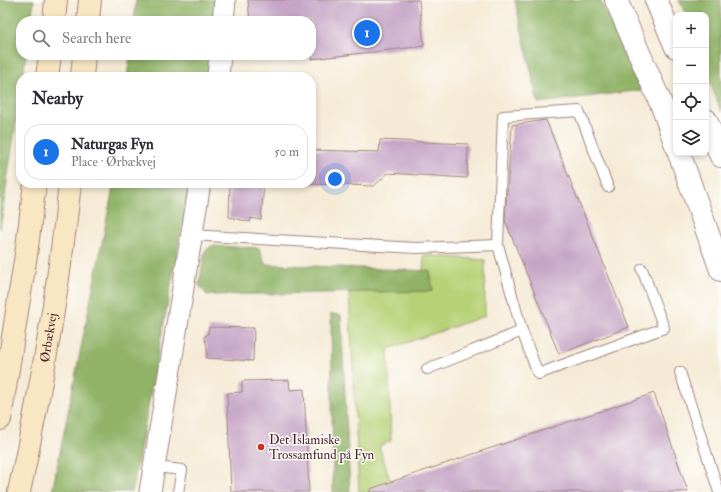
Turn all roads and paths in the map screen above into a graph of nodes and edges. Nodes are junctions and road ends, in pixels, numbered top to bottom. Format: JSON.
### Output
{"nodes":[{"id":1,"x":56,"y":0,"type":"edge"},
{"id":2,"x":90,"y":0,"type":"edge"},
{"id":3,"x":225,"y":0,"type":"edge"},
{"id":4,"x":616,"y":0,"type":"edge"},
{"id":5,"x":656,"y":0,"type":"edge"},
{"id":6,"x":54,"y":16,"type":"edge"},
{"id":7,"x":88,"y":16,"type":"edge"},
{"id":8,"x":223,"y":16,"type":"edge"},
{"id":9,"x":673,"y":40,"type":"edge"},
{"id":10,"x":49,"y":60,"type":"edge"},
{"id":11,"x":84,"y":60,"type":"edge"},
{"id":12,"x":220,"y":60,"type":"edge"},
{"id":13,"x":48,"y":72,"type":"edge"},
{"id":14,"x":82,"y":72,"type":"edge"},
{"id":15,"x":218,"y":72,"type":"edge"},
{"id":16,"x":709,"y":127,"type":"edge"},
{"id":17,"x":673,"y":137,"type":"edge"},
{"id":18,"x":680,"y":156,"type":"edge"},
{"id":19,"x":721,"y":156,"type":"edge"},
{"id":20,"x":608,"y":187,"type":"dead end"},
{"id":21,"x":34,"y":188,"type":"edge"},
{"id":22,"x":69,"y":188,"type":"edge"},
{"id":23,"x":199,"y":188,"type":"edge"},
{"id":24,"x":190,"y":235,"type":"junction"},
{"id":25,"x":498,"y":245,"type":"junction"},
{"id":26,"x":642,"y":268,"type":"dead end"},
{"id":27,"x":721,"y":270,"type":"edge"},
{"id":28,"x":522,"y":331,"type":"junction"},
{"id":29,"x":427,"y":369,"type":"dead end"},
{"id":30,"x":680,"y":372,"type":"dead end"},
{"id":31,"x":0,"y":419,"type":"edge"},
{"id":32,"x":156,"y":467,"type":"junction"},
{"id":33,"x":19,"y":492,"type":"edge"},
{"id":34,"x":150,"y":492,"type":"edge"},
{"id":35,"x":178,"y":492,"type":"edge"},
{"id":36,"x":719,"y":492,"type":"edge"}],
"edges":[{"from":1,"to":6,"type":"main road"},
{"from":2,"to":7,"type":"main road"},
{"from":3,"to":8,"type":"street"},
{"from":4,"to":17,"type":"street"},
{"from":5,"to":9,"type":"street"},
{"from":10,"to":13,"type":"main road"},
{"from":11,"to":14,"type":"main road"},
{"from":12,"to":15,"type":"street"},
{"from":16,"to":19,"type":"street"},
{"from":18,"to":27,"type":"street"},
{"from":20,"to":25,"type":"lane"},
{"from":21,"to":31,"type":"main road"},
{"from":22,"to":33,"type":"main road","name":"Ørbækvej"},
{"from":23,"to":24,"type":"street"},
{"from":24,"to":25,"type":"lane"},
{"from":24,"to":32,"type":"street"},
{"from":25,"to":28,"type":"lane"},
{"from":26,"to":28,"type":"lane"},
{"from":28,"to":29,"type":"lane"},
{"from":30,"to":36,"type":"lane"},
{"from":32,"to":34,"type":"street"},
{"from":32,"to":35,"type":"lane"}]}
